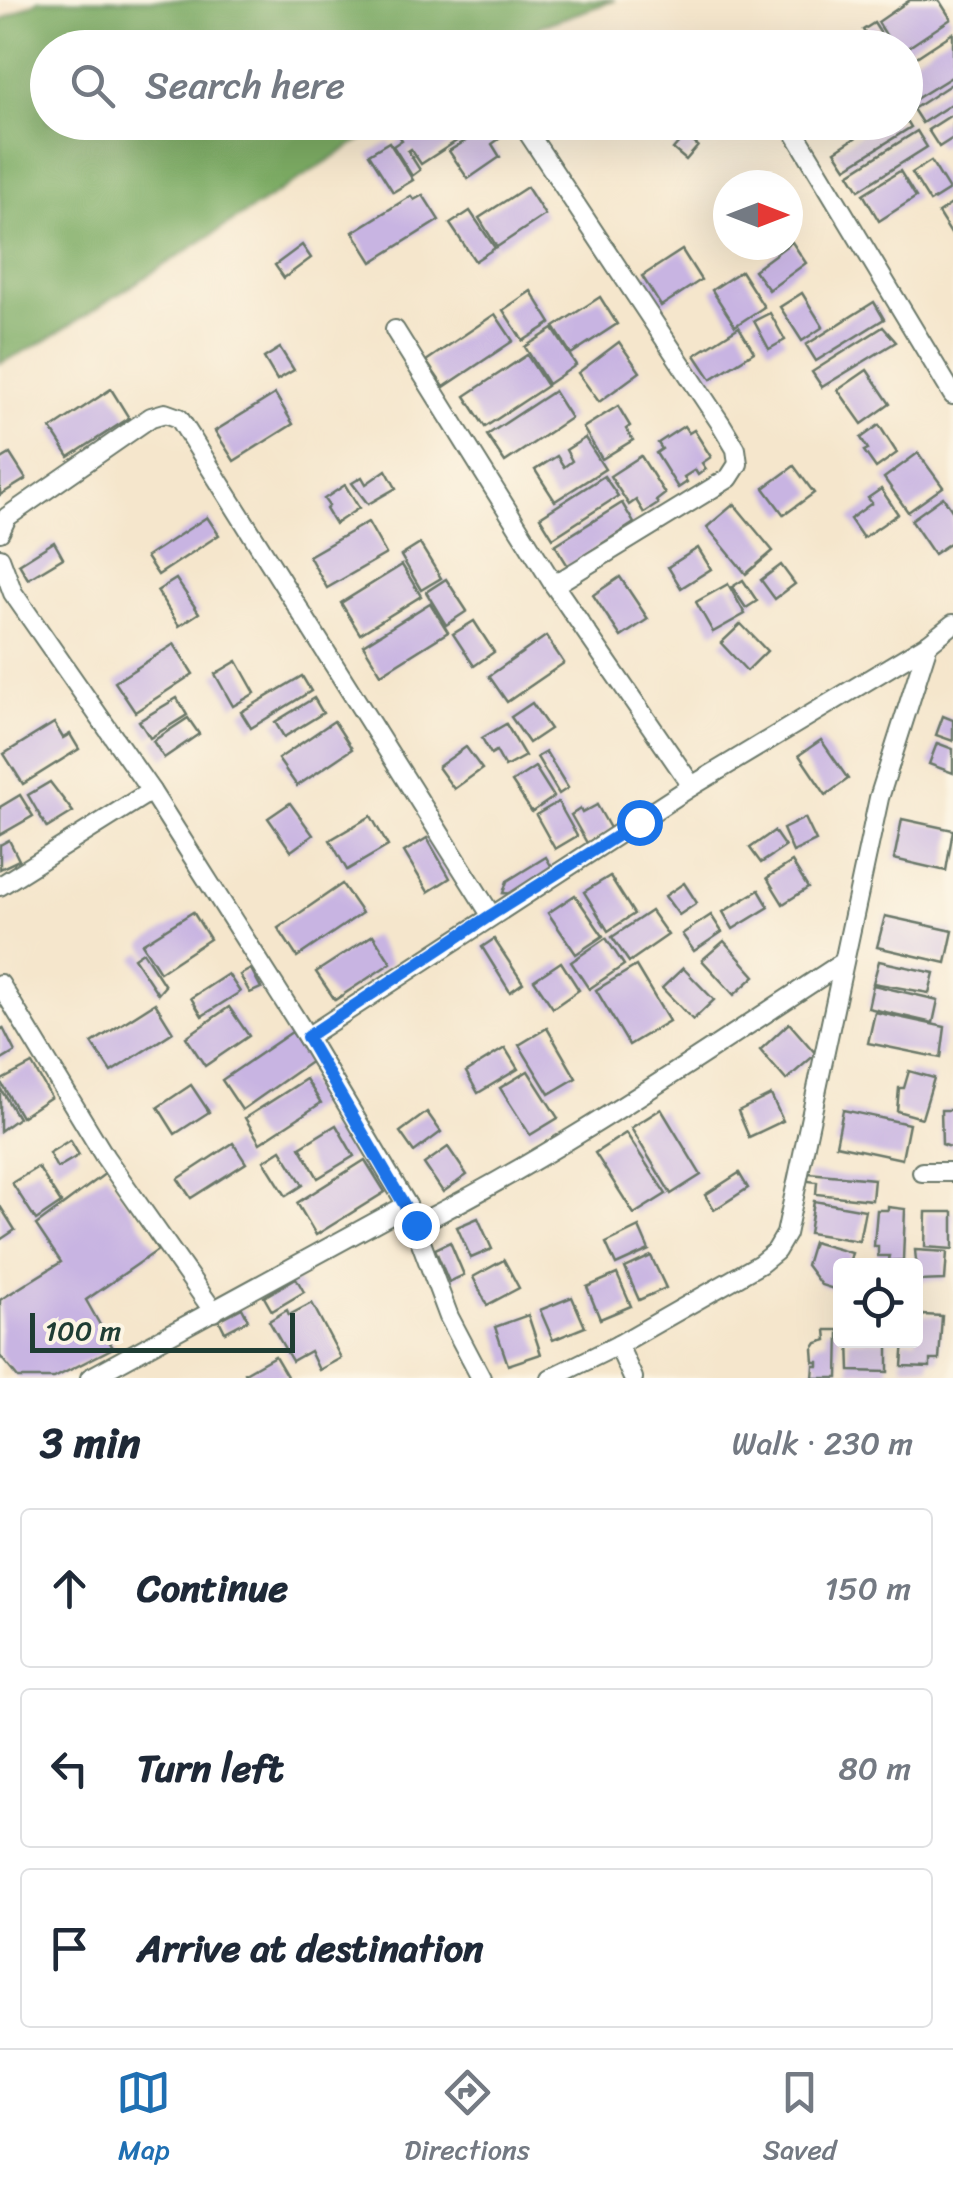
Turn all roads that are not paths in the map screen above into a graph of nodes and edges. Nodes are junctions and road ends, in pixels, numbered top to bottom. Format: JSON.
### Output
{"nodes":[{"id":1,"x":533,"y":140,"type":"edge"},
{"id":2,"x":800,"y":140,"type":"edge"},
{"id":3,"x":395,"y":330,"type":"dead end"},
{"id":4,"x":945,"y":364,"type":"edge"},
{"id":5,"x":953,"y":395,"type":"edge"},
{"id":6,"x":0,"y":532,"type":"edge"},
{"id":7,"x":0,"y":558,"type":"edge"},
{"id":8,"x":554,"y":585,"type":"junction"},
{"id":9,"x":953,"y":624,"type":"edge"},
{"id":10,"x":928,"y":644,"type":"junction"},
{"id":11,"x":692,"y":786,"type":"junction"},
{"id":12,"x":151,"y":791,"type":"junction"},
{"id":13,"x":0,"y":886,"type":"edge"},
{"id":14,"x":491,"y":915,"type":"junction"},
{"id":15,"x":842,"y":964,"type":"junction"},
{"id":16,"x":0,"y":984,"type":"edge"},
{"id":17,"x":307,"y":1037,"type":"junction"},
{"id":18,"x":922,"y":1172,"type":"dead end"},
{"id":19,"x":953,"y":1172,"type":"edge"},
{"id":20,"x":406,"y":1204,"type":"junction"},
{"id":21,"x":416,"y":1225,"type":"junction"},
{"id":22,"x":214,"y":1312,"type":"junction"},
{"id":23,"x":618,"y":1345,"type":"junction"},
{"id":24,"x":90,"y":1378,"type":"edge"},
{"id":25,"x":481,"y":1378,"type":"edge"},
{"id":26,"x":551,"y":1378,"type":"edge"},
{"id":27,"x":634,"y":1378,"type":"edge"}],
"edges":[{"from":1,"to":8,"type":"street"},
{"from":2,"to":4,"type":"street"},
{"from":3,"to":8,"type":"street"},
{"from":4,"to":5,"type":"street"},
{"from":6,"to":14,"type":"street"},
{"from":7,"to":12,"type":"street"},
{"from":8,"to":11,"type":"street"},
{"from":9,"to":10,"type":"street"},
{"from":10,"to":11,"type":"street"},
{"from":10,"to":15,"type":"street"},
{"from":11,"to":14,"type":"street"},
{"from":12,"to":13,"type":"street"},
{"from":12,"to":17,"type":"street"},
{"from":14,"to":17,"type":"street"},
{"from":15,"to":21,"type":"street"},
{"from":15,"to":23,"type":"street"},
{"from":16,"to":22,"type":"street"},
{"from":17,"to":20,"type":"street"},
{"from":18,"to":19,"type":"street"},
{"from":20,"to":21,"type":"street"},
{"from":20,"to":22,"type":"street"},
{"from":21,"to":25,"type":"street"},
{"from":22,"to":24,"type":"street"},
{"from":23,"to":26,"type":"street"},
{"from":23,"to":27,"type":"street"}]}
